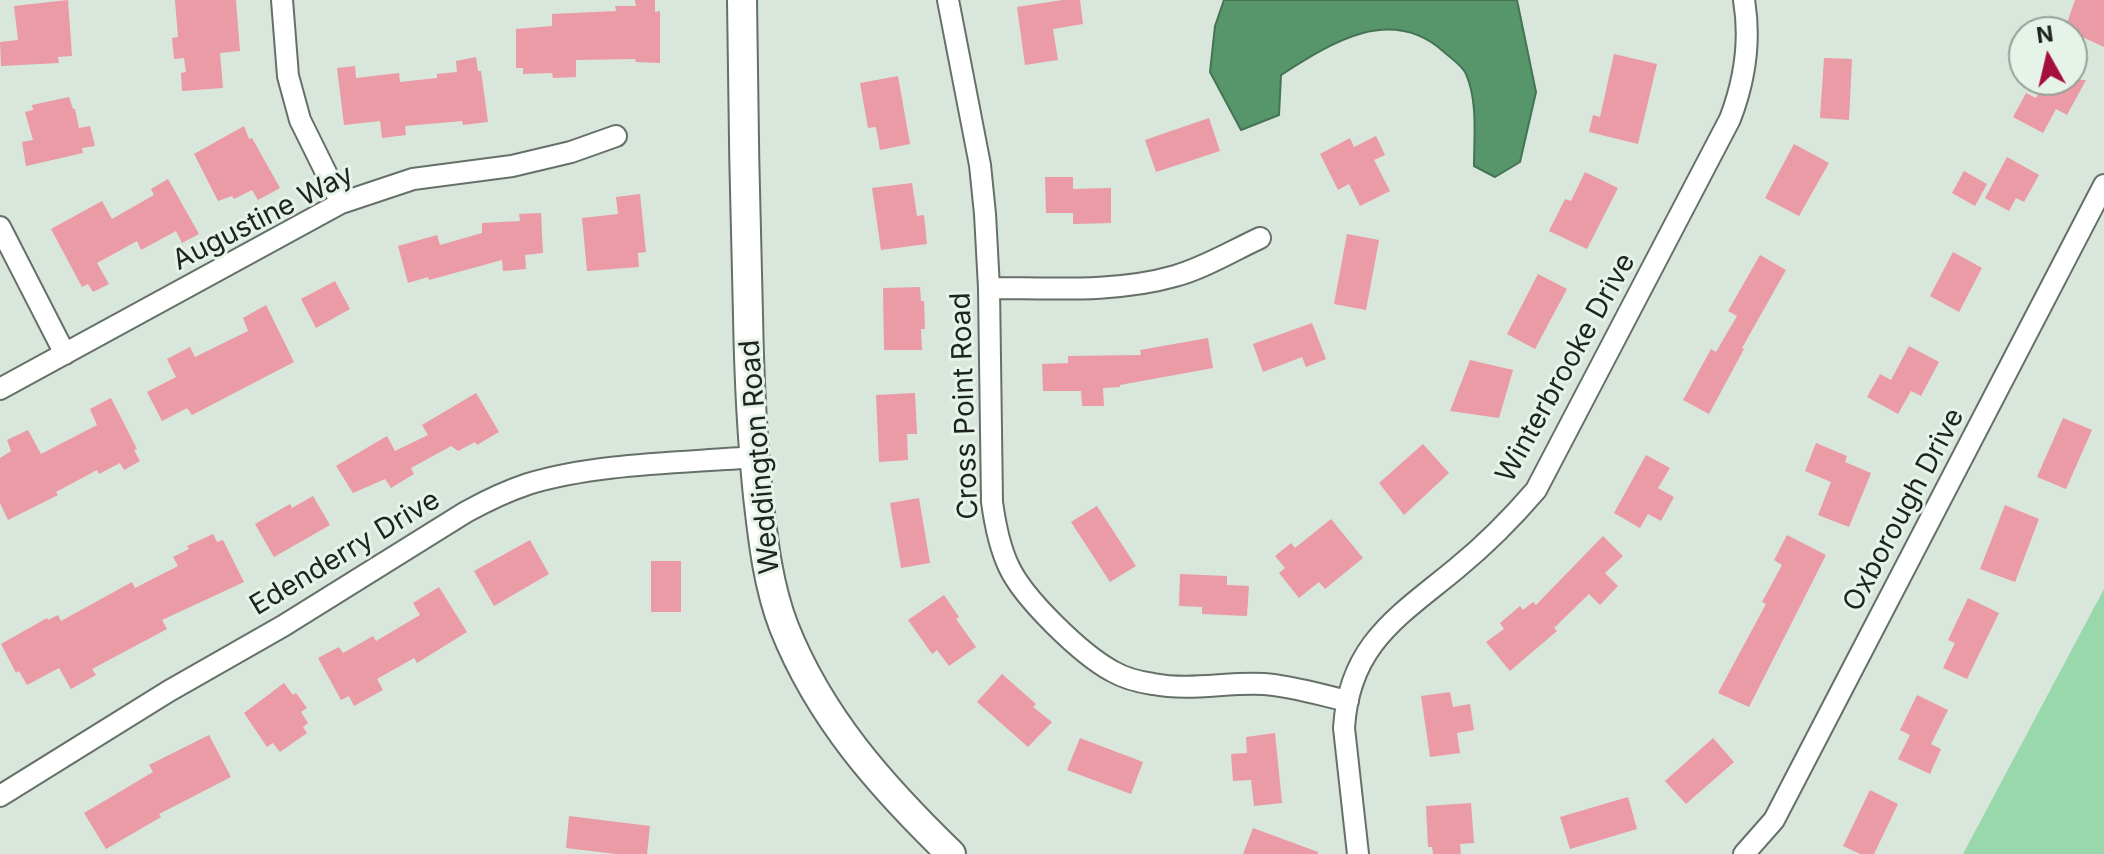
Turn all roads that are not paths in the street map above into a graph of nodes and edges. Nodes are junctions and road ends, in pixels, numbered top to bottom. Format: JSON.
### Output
{"nodes":[{"id":1,"x":282,"y":0,"type":"edge"},
{"id":2,"x":742,"y":0,"type":"edge"},
{"id":3,"x":948,"y":0,"type":"edge"},
{"id":4,"x":1744,"y":0,"type":"edge"},
{"id":5,"x":616,"y":136,"type":"dead end"},
{"id":6,"x":2104,"y":185,"type":"edge"},
{"id":7,"x":341,"y":203,"type":"junction"},
{"id":8,"x":0,"y":227,"type":"edge"},
{"id":9,"x":1260,"y":238,"type":"dead end"},
{"id":10,"x":989,"y":288,"type":"junction"},
{"id":11,"x":65,"y":354,"type":"junction"},
{"id":12,"x":0,"y":389,"type":"edge"},
{"id":13,"x":754,"y":457,"type":"junction"},
{"id":14,"x":1348,"y":701,"type":"junction"},
{"id":15,"x":0,"y":796,"type":"edge"},
{"id":16,"x":951,"y":854,"type":"edge"},
{"id":17,"x":1358,"y":854,"type":"edge"},
{"id":18,"x":1744,"y":854,"type":"edge"}],
"edges":[{"from":1,"to":7,"type":"street"},
{"from":2,"to":13,"type":"main road","name":"Weddington Road"},
{"from":3,"to":10,"type":"street","name":"Cross Point Road"},
{"from":4,"to":14,"type":"street","name":"Winterbrooke Drive"},
{"from":5,"to":7,"type":"street","name":"Augustine Way"},
{"from":6,"to":18,"type":"street","name":"Oxborough Drive"},
{"from":7,"to":11,"type":"street","name":"Augustine Way"},
{"from":8,"to":11,"type":"street"},
{"from":9,"to":10,"type":"street"},
{"from":10,"to":14,"type":"street","name":"Cross Point Road"},
{"from":11,"to":12,"type":"street","name":"Augustine Way"},
{"from":13,"to":15,"type":"street","name":"Edenderry Drive"},
{"from":13,"to":16,"type":"main road","name":"Weddington Road"},
{"from":14,"to":17,"type":"street","name":"Winterbrooke Drive"}]}
